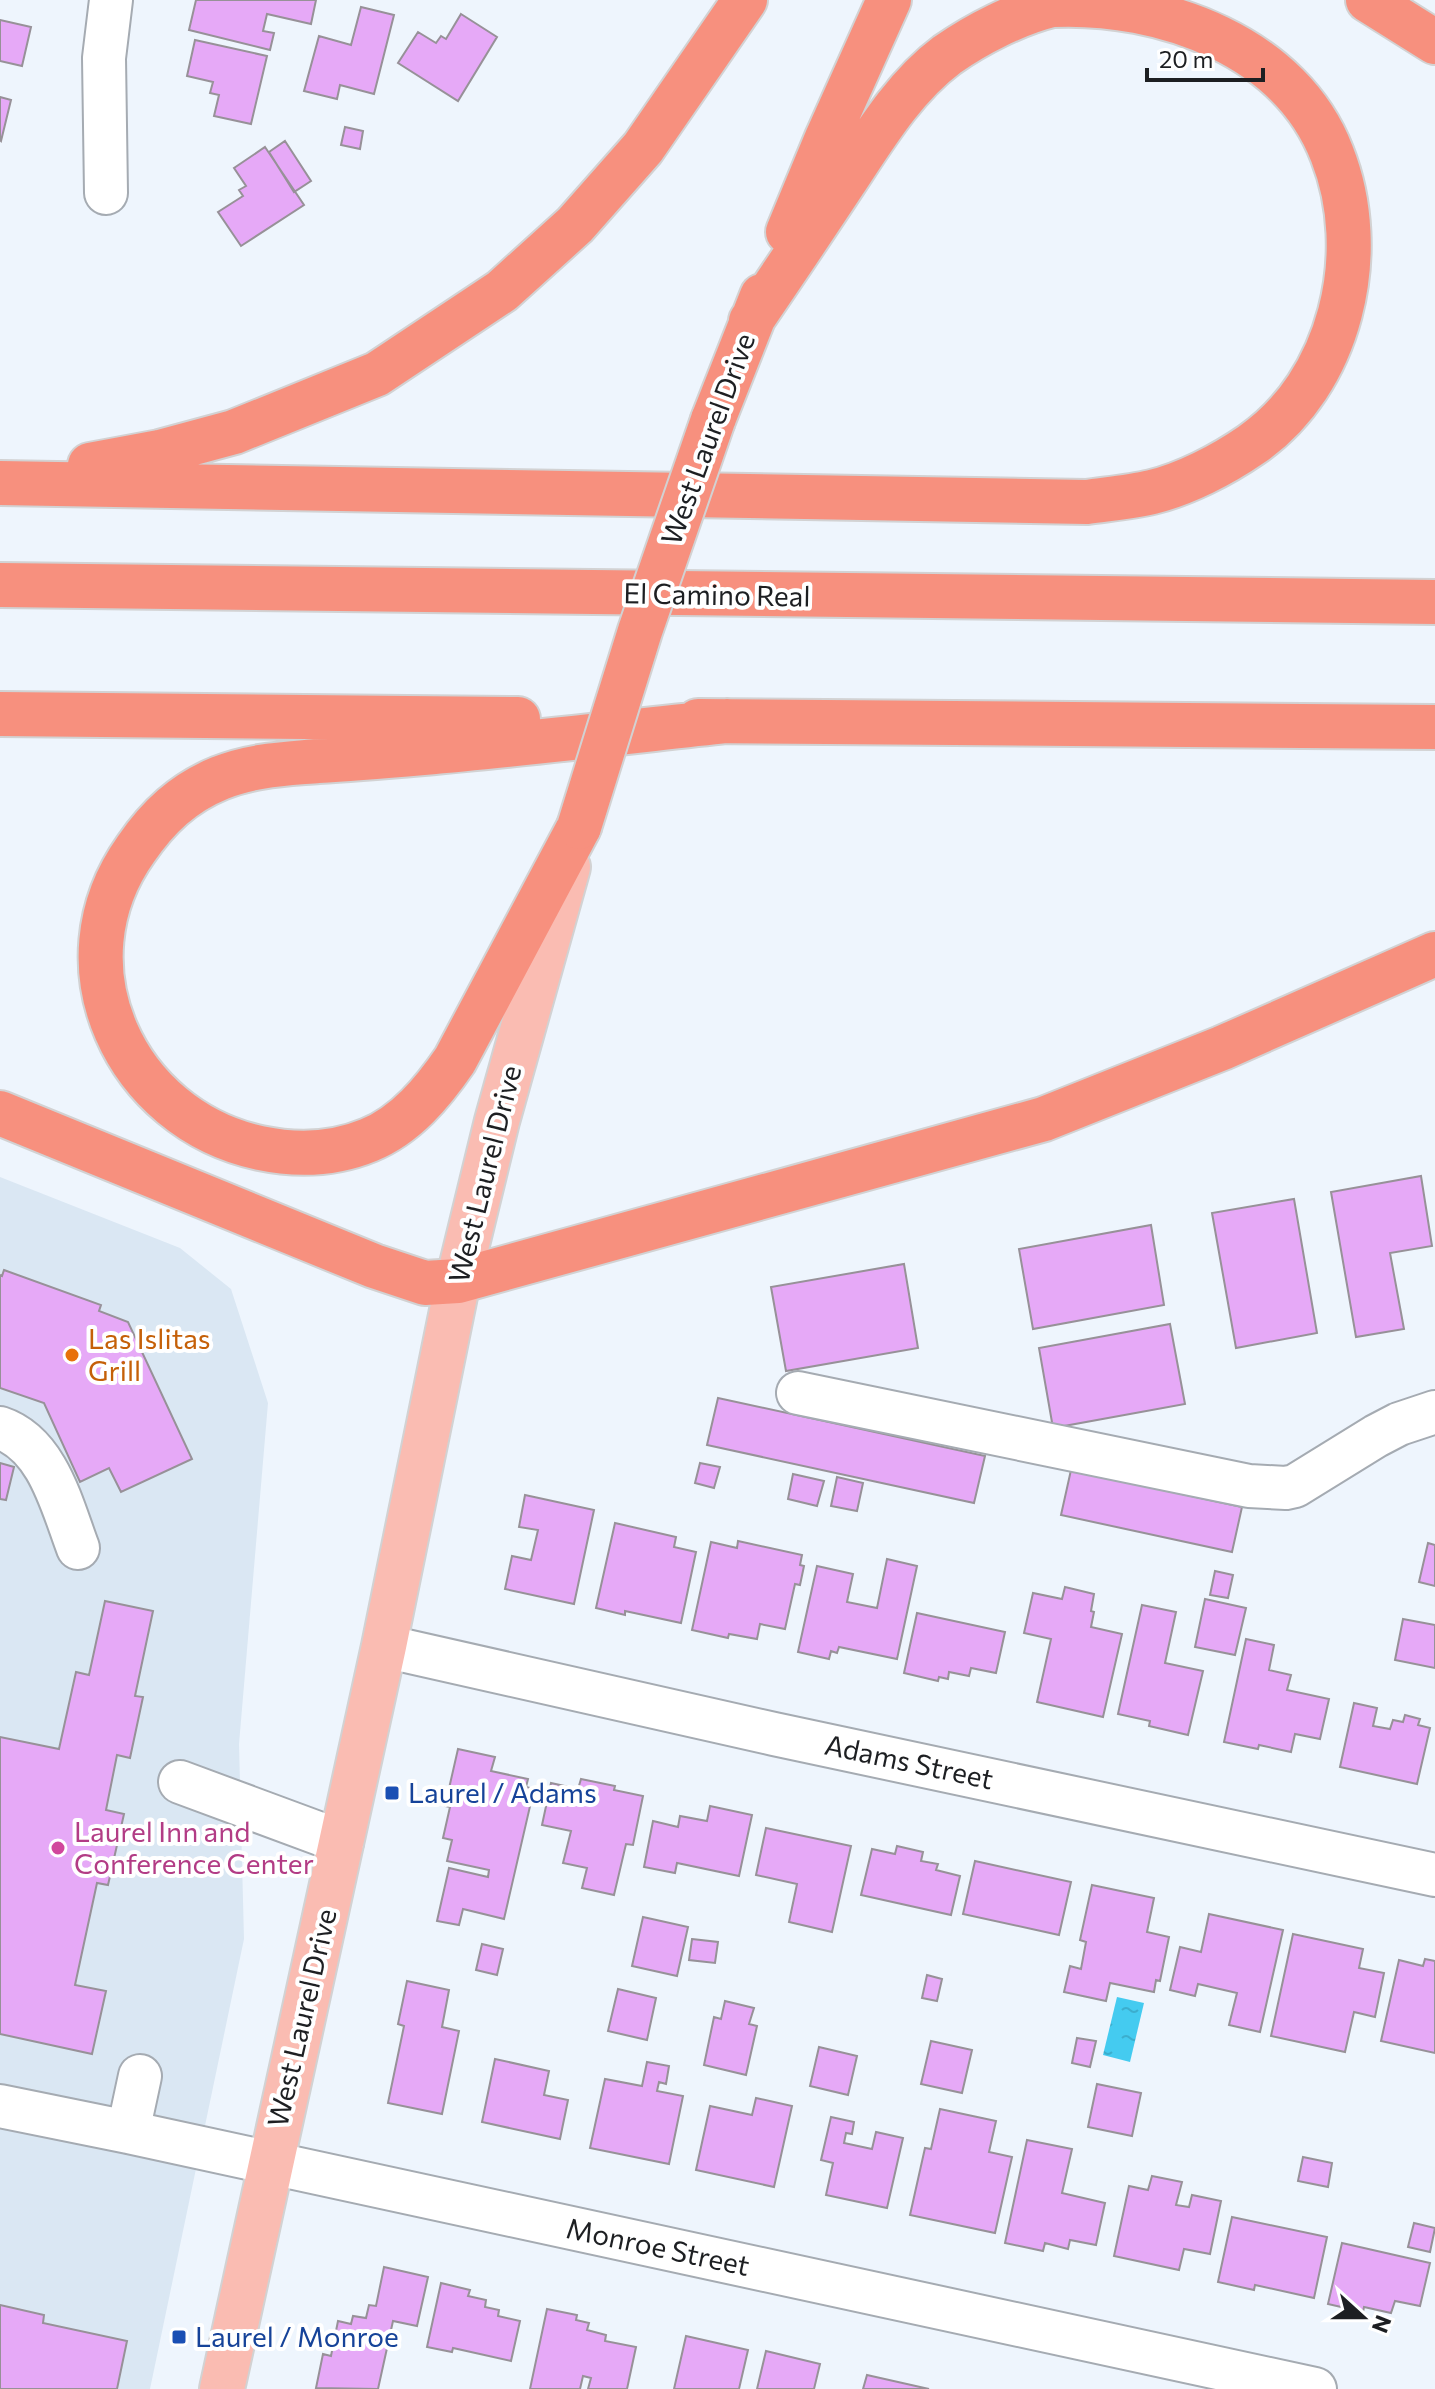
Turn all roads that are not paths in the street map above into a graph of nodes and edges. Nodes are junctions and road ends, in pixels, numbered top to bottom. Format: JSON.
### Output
{"nodes":[{"id":1,"x":111,"y":0,"type":"edge"},
{"id":2,"x":745,"y":0,"type":"edge"},
{"id":3,"x":889,"y":0,"type":"edge"},
{"id":4,"x":1368,"y":0,"type":"edge"},
{"id":5,"x":1435,"y":42,"type":"edge"},
{"id":6,"x":106,"y":193,"type":"dead end"},
{"id":7,"x":751,"y":321,"type":"junction"},
{"id":8,"x":0,"y":476,"type":"edge"},
{"id":9,"x":0,"y":483,"type":"edge"},
{"id":10,"x":0,"y":585,"type":"edge"},
{"id":11,"x":1435,"y":602,"type":"edge"},
{"id":12,"x":0,"y":714,"type":"edge"},
{"id":13,"x":727,"y":721,"type":"junction"},
{"id":14,"x":1435,"y":727,"type":"edge"},
{"id":15,"x":579,"y":827,"type":"junction"},
{"id":16,"x":1435,"y":954,"type":"edge"},
{"id":17,"x":0,"y":1113,"type":"edge"},
{"id":18,"x":458,"y":1281,"type":"junction"},
{"id":19,"x":798,"y":1393,"type":"dead end"},
{"id":20,"x":1435,"y":1412,"type":"edge"},
{"id":21,"x":0,"y":1428,"type":"edge"},
{"id":22,"x":78,"y":1548,"type":"dead end"},
{"id":23,"x":384,"y":1646,"type":"junction"},
{"id":24,"x":180,"y":1782,"type":"dead end"},
{"id":25,"x":342,"y":1842,"type":"junction"},
{"id":26,"x":1435,"y":1875,"type":"edge"},
{"id":27,"x":140,"y":2076,"type":"dead end"},
{"id":28,"x":0,"y":2106,"type":"edge"},
{"id":29,"x":128,"y":2132,"type":"junction"},
{"id":30,"x":270,"y":2164,"type":"junction"},
{"id":31,"x":222,"y":2389,"type":"edge"},
{"id":32,"x":1315,"y":2389,"type":"edge"}],
"edges":[{"from":1,"to":6,"type":"street"},
{"from":2,"to":8,"type":"highway"},
{"from":3,"to":7,"type":"highway","name":"West Laurel Drive"},
{"from":4,"to":5,"type":"highway"},
{"from":7,"to":9,"type":"highway"},
{"from":7,"to":15,"type":"highway","name":"West Laurel Drive","bridge":true},
{"from":10,"to":11,"type":"highway","name":"El Camino Real"},
{"from":12,"to":13,"type":"highway"},
{"from":13,"to":14,"type":"highway"},
{"from":13,"to":15,"type":"highway"},
{"from":15,"to":18,"type":"main road","name":"West Laurel Drive"},
{"from":16,"to":18,"type":"highway"},
{"from":17,"to":18,"type":"highway"},
{"from":18,"to":23,"type":"main road","name":"West Laurel Drive"},
{"from":19,"to":20,"type":"street"},
{"from":21,"to":22,"type":"street"},
{"from":23,"to":25,"type":"main road","name":"West Laurel Drive"},
{"from":23,"to":26,"type":"street","name":"Adams Street"},
{"from":24,"to":25,"type":"street"},
{"from":25,"to":30,"type":"main road","name":"West Laurel Drive"},
{"from":27,"to":29,"type":"street"},
{"from":28,"to":29,"type":"street","name":"Monroe Street"},
{"from":29,"to":30,"type":"street","name":"Monroe Street"},
{"from":30,"to":31,"type":"main road","name":"West Laurel Drive"},
{"from":30,"to":32,"type":"street","name":"Monroe Street"}]}
